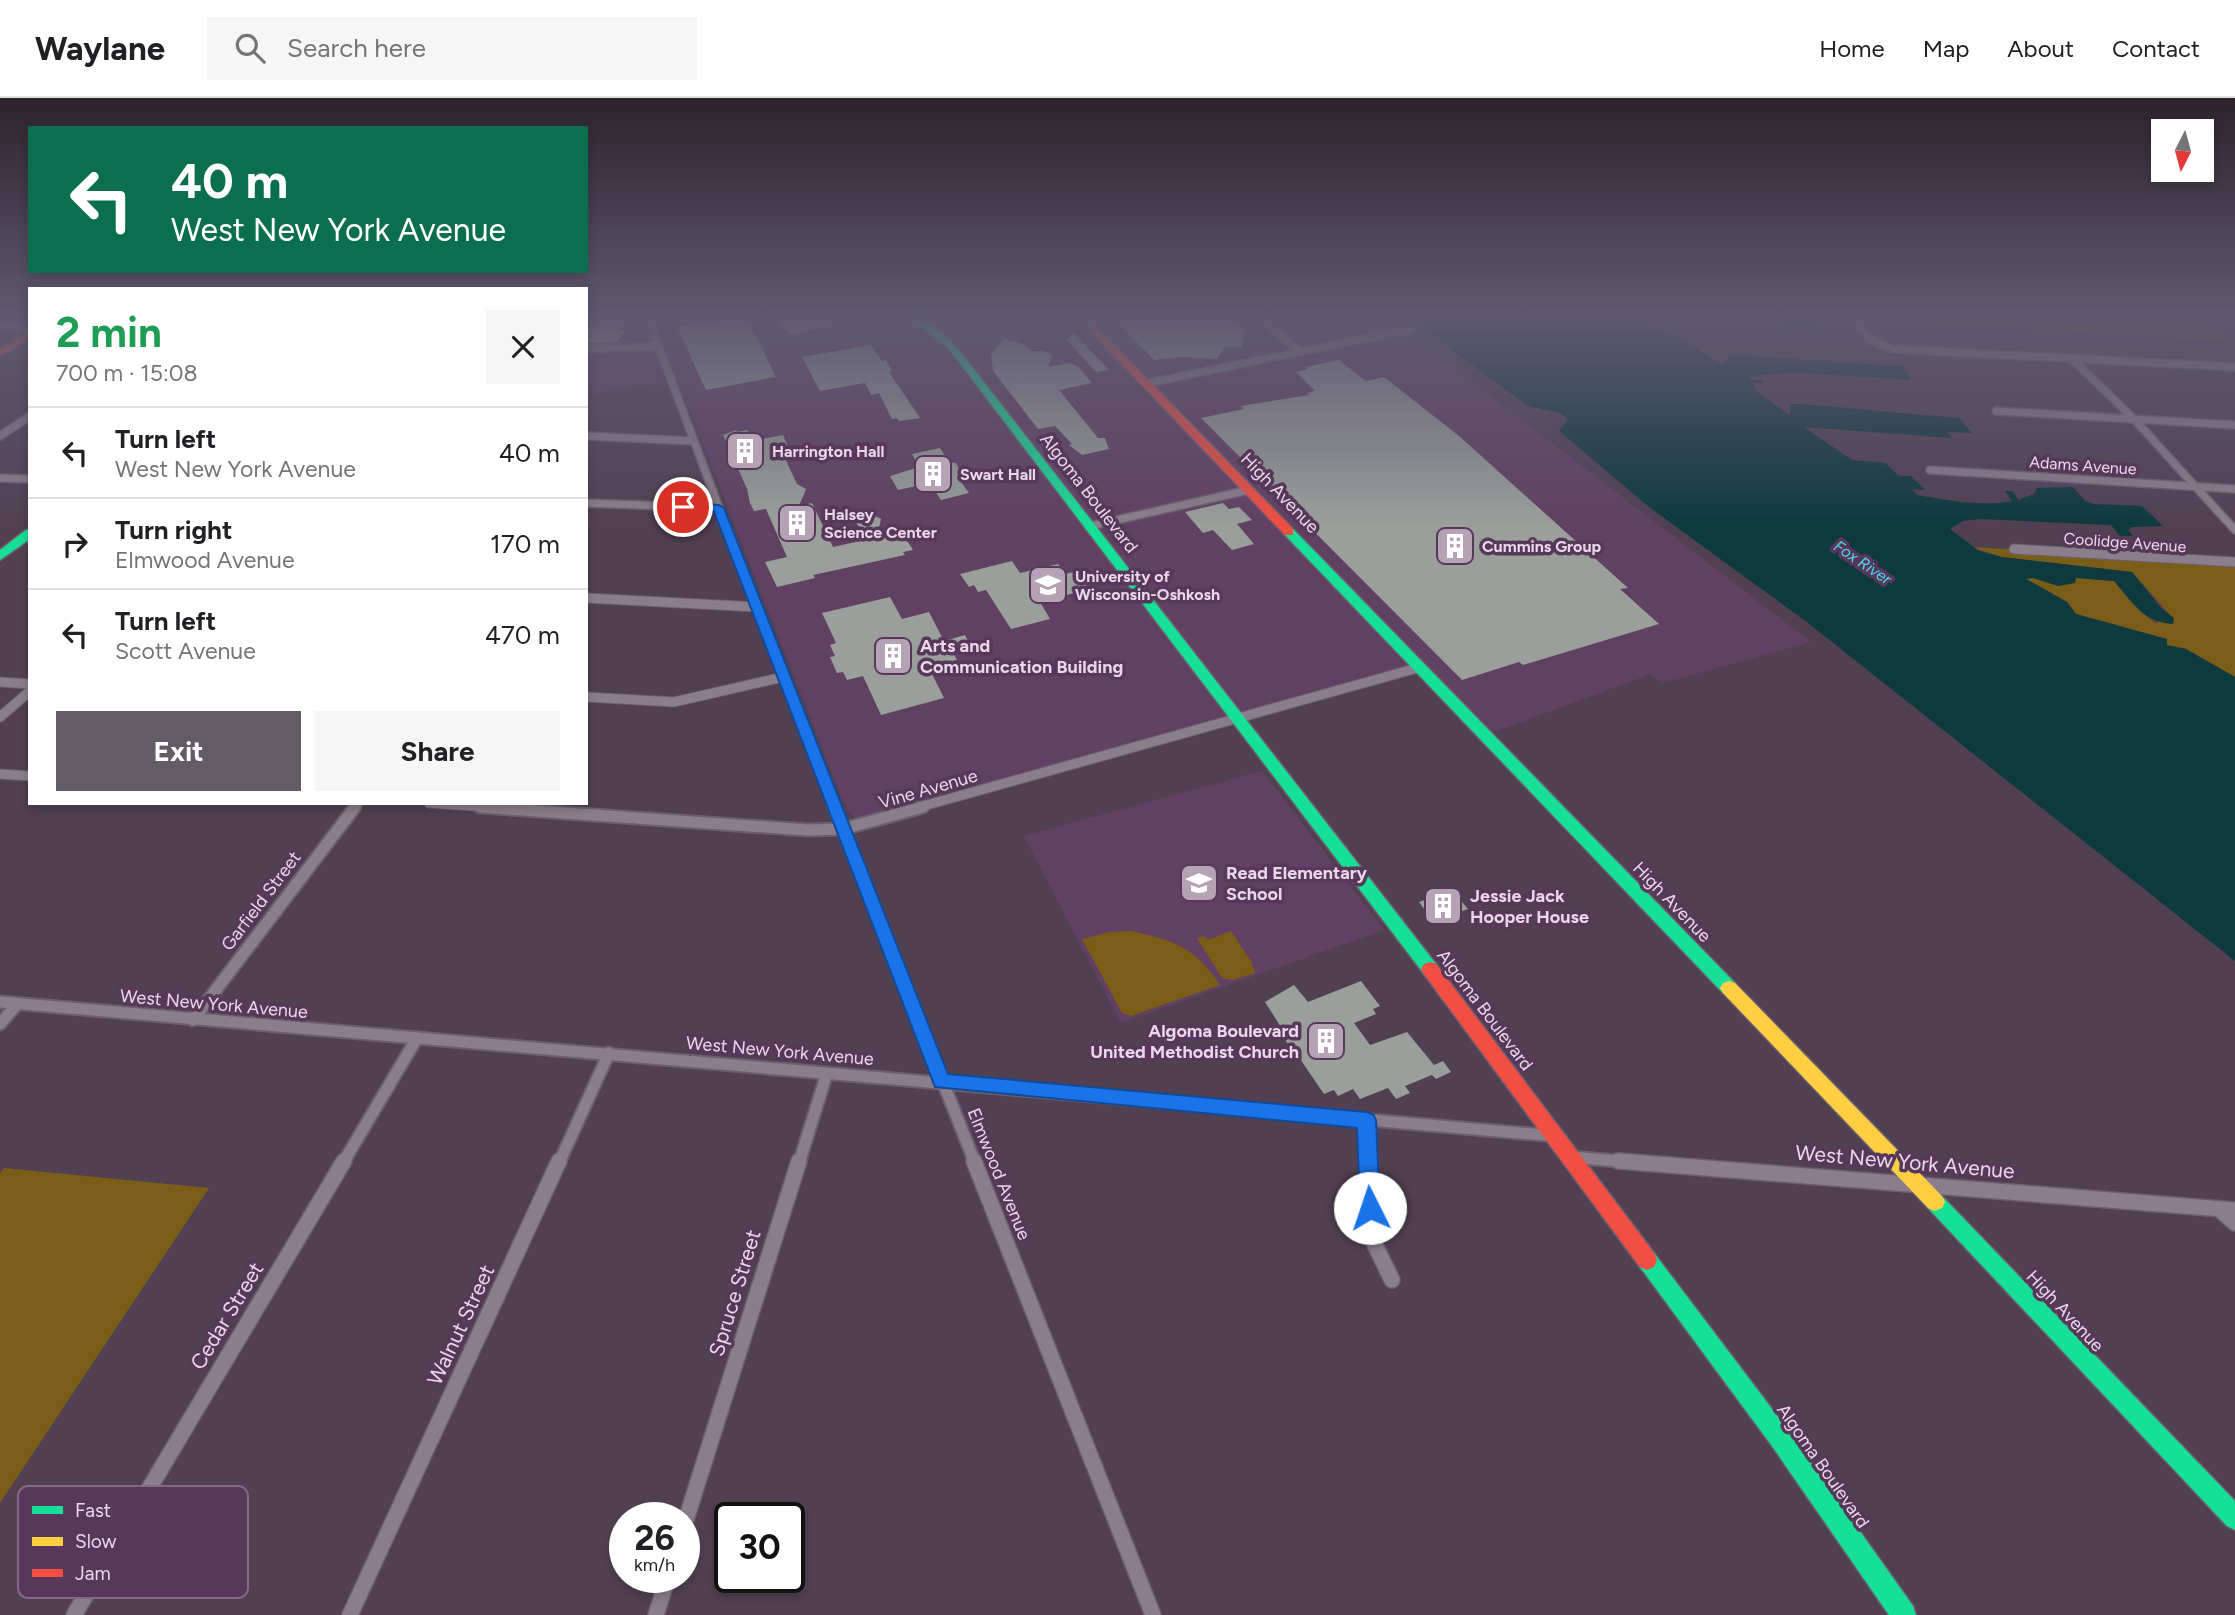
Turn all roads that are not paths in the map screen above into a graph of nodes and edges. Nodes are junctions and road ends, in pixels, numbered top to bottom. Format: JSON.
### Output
{"nodes":[{"id":1,"x":673,"y":386,"type":"edge"},
{"id":2,"x":982,"y":386,"type":"edge"},
{"id":3,"x":1152,"y":386,"type":"edge"},
{"id":4,"x":2102,"y":386,"type":"edge"},
{"id":5,"x":1996,"y":411,"type":"dead end"},
{"id":6,"x":28,"y":417,"type":"edge"},
{"id":7,"x":2134,"y":419,"type":"junction"},
{"id":8,"x":2235,"y":425,"type":"edge"},
{"id":9,"x":0,"y":436,"type":"edge"},
{"id":10,"x":588,"y":436,"type":"edge"},
{"id":11,"x":694,"y":441,"type":"junction"},
{"id":12,"x":1930,"y":470,"type":"dead end"},
{"id":13,"x":0,"y":478,"type":"edge"},
{"id":14,"x":28,"y":479,"type":"edge"},
{"id":15,"x":2196,"y":486,"type":"junction"},
{"id":16,"x":2235,"y":489,"type":"edge"},
{"id":17,"x":1249,"y":490,"type":"junction"},
{"id":18,"x":588,"y":503,"type":"edge"},
{"id":19,"x":719,"y":508,"type":"junction"},
{"id":20,"x":1090,"y":526,"type":"junction"},
{"id":21,"x":2235,"y":530,"type":"edge"},
{"id":22,"x":28,"y":535,"type":"edge"},
{"id":23,"x":2014,"y":549,"type":"dead end"},
{"id":24,"x":0,"y":556,"type":"edge"},
{"id":25,"x":2235,"y":562,"type":"edge"},
{"id":26,"x":588,"y":598,"type":"edge"},
{"id":27,"x":757,"y":607,"type":"junction"},
{"id":28,"x":1421,"y":667,"type":"junction"},
{"id":29,"x":783,"y":677,"type":"junction"},
{"id":30,"x":0,"y":682,"type":"edge"},
{"id":31,"x":28,"y":684,"type":"edge"},
{"id":32,"x":28,"y":693,"type":"edge"},
{"id":33,"x":588,"y":697,"type":"edge"},
{"id":34,"x":0,"y":718,"type":"edge"},
{"id":35,"x":1237,"y":718,"type":"junction"},
{"id":36,"x":0,"y":774,"type":"edge"},
{"id":37,"x":28,"y":776,"type":"edge"},
{"id":38,"x":356,"y":805,"type":"edge"},
{"id":39,"x":457,"y":805,"type":"edge"},
{"id":40,"x":843,"y":830,"type":"junction"},
{"id":41,"x":0,"y":1002,"type":"edge"},
{"id":42,"x":17,"y":1004,"type":"junction"},
{"id":43,"x":193,"y":1020,"type":"junction"},
{"id":44,"x":0,"y":1024,"type":"edge"},
{"id":45,"x":417,"y":1038,"type":"junction"},
{"id":46,"x":608,"y":1053,"type":"junction"},
{"id":47,"x":827,"y":1073,"type":"junction"},
{"id":48,"x":942,"y":1082,"type":"junction"},
{"id":49,"x":1366,"y":1120,"type":"junction"},
{"id":50,"x":1556,"y":1136,"type":"junction"},
{"id":51,"x":1571,"y":1157,"type":"junction"},
{"id":52,"x":1918,"y":1184,"type":"junction"},
{"id":53,"x":2220,"y":1209,"type":"junction"},
{"id":54,"x":2235,"y":1210,"type":"edge"},
{"id":55,"x":2235,"y":1223,"type":"edge"},
{"id":56,"x":1392,"y":1280,"type":"dead end"},
{"id":57,"x":151,"y":1486,"type":"edge"},
{"id":58,"x":692,"y":1502,"type":"edge"},
{"id":59,"x":2235,"y":1518,"type":"edge"},
{"id":60,"x":663,"y":1593,"type":"edge"},
{"id":61,"x":84,"y":1598,"type":"edge"},
{"id":62,"x":74,"y":1615,"type":"edge"},
{"id":63,"x":350,"y":1615,"type":"edge"},
{"id":64,"x":656,"y":1615,"type":"edge"},
{"id":65,"x":1153,"y":1615,"type":"edge"},
{"id":66,"x":1904,"y":1615,"type":"edge"}],
"edges":[{"from":1,"to":11,"type":"street","name":"Elmwood Avenue"},
{"from":2,"to":20,"type":"main road","name":"Algoma Boulevard"},
{"from":3,"to":17,"type":"main road","name":"High Avenue"},
{"from":4,"to":7,"type":"street"},
{"from":5,"to":7,"type":"street"},
{"from":6,"to":9,"type":"street"},
{"from":7,"to":8,"type":"street"},
{"from":7,"to":15,"type":"street"},
{"from":10,"to":11,"type":"street"},
{"from":11,"to":19,"type":"street","name":"Elmwood Avenue"},
{"from":12,"to":15,"type":"street","name":"Adams Avenue"},
{"from":13,"to":14,"type":"street"},
{"from":15,"to":16,"type":"street","name":"Adams Avenue"},
{"from":15,"to":21,"type":"street"},
{"from":17,"to":20,"type":"street"},
{"from":17,"to":28,"type":"main road","name":"High Avenue"},
{"from":18,"to":19,"type":"street"},
{"from":19,"to":27,"type":"street","name":"Elmwood Avenue"},
{"from":20,"to":35,"type":"main road","name":"Algoma Boulevard"},
{"from":22,"to":24,"type":"main road"},
{"from":23,"to":25,"type":"street","name":"Coolidge Avenue"},
{"from":26,"to":27,"type":"street"},
{"from":27,"to":29,"type":"street","name":"Elmwood Avenue"},
{"from":28,"to":35,"type":"street","name":"Vine Avenue"},
{"from":28,"to":52,"type":"main road","name":"High Avenue"},
{"from":29,"to":33,"type":"street"},
{"from":29,"to":40,"type":"street","name":"Elmwood Avenue"},
{"from":30,"to":31,"type":"street"},
{"from":32,"to":34,"type":"street"},
{"from":35,"to":40,"type":"street","name":"Vine Avenue"},
{"from":35,"to":50,"type":"main road","name":"Algoma Boulevard"},
{"from":36,"to":37,"type":"street"},
{"from":38,"to":43,"type":"street","name":"Garfield Street"},
{"from":39,"to":40,"type":"street","name":"Vine Avenue"},
{"from":40,"to":48,"type":"street","name":"Elmwood Avenue"},
{"from":41,"to":42,"type":"street","name":"West New York Avenue"},
{"from":42,"to":43,"type":"street","name":"West New York Avenue"},
{"from":42,"to":44,"type":"street"},
{"from":43,"to":45,"type":"street","name":"West New York Avenue"},
{"from":45,"to":46,"type":"street","name":"West New York Avenue"},
{"from":45,"to":57,"type":"street","name":"Cedar Street"},
{"from":46,"to":47,"type":"street","name":"West New York Avenue"},
{"from":46,"to":63,"type":"street","name":"Walnut Street"},
{"from":47,"to":48,"type":"street","name":"West New York Avenue"},
{"from":47,"to":58,"type":"street","name":"Spruce Street"},
{"from":48,"to":49,"type":"street","name":"West New York Avenue"},
{"from":48,"to":65,"type":"street","name":"Elmwood Avenue"},
{"from":49,"to":50,"type":"street","name":"West New York Avenue"},
{"from":49,"to":56,"type":"street"},
{"from":50,"to":51,"type":"main road","name":"Algoma Boulevard"},
{"from":51,"to":52,"type":"street","name":"West New York Avenue"},
{"from":51,"to":66,"type":"main road","name":"Algoma Boulevard"},
{"from":52,"to":53,"type":"street","name":"West New York Avenue"},
{"from":52,"to":59,"type":"main road","name":"High Avenue"},
{"from":53,"to":54,"type":"street","name":"West New York Avenue"},
{"from":53,"to":55,"type":"street"},
{"from":60,"to":64,"type":"street"},
{"from":61,"to":62,"type":"street","name":"Cedar Street"}]}
